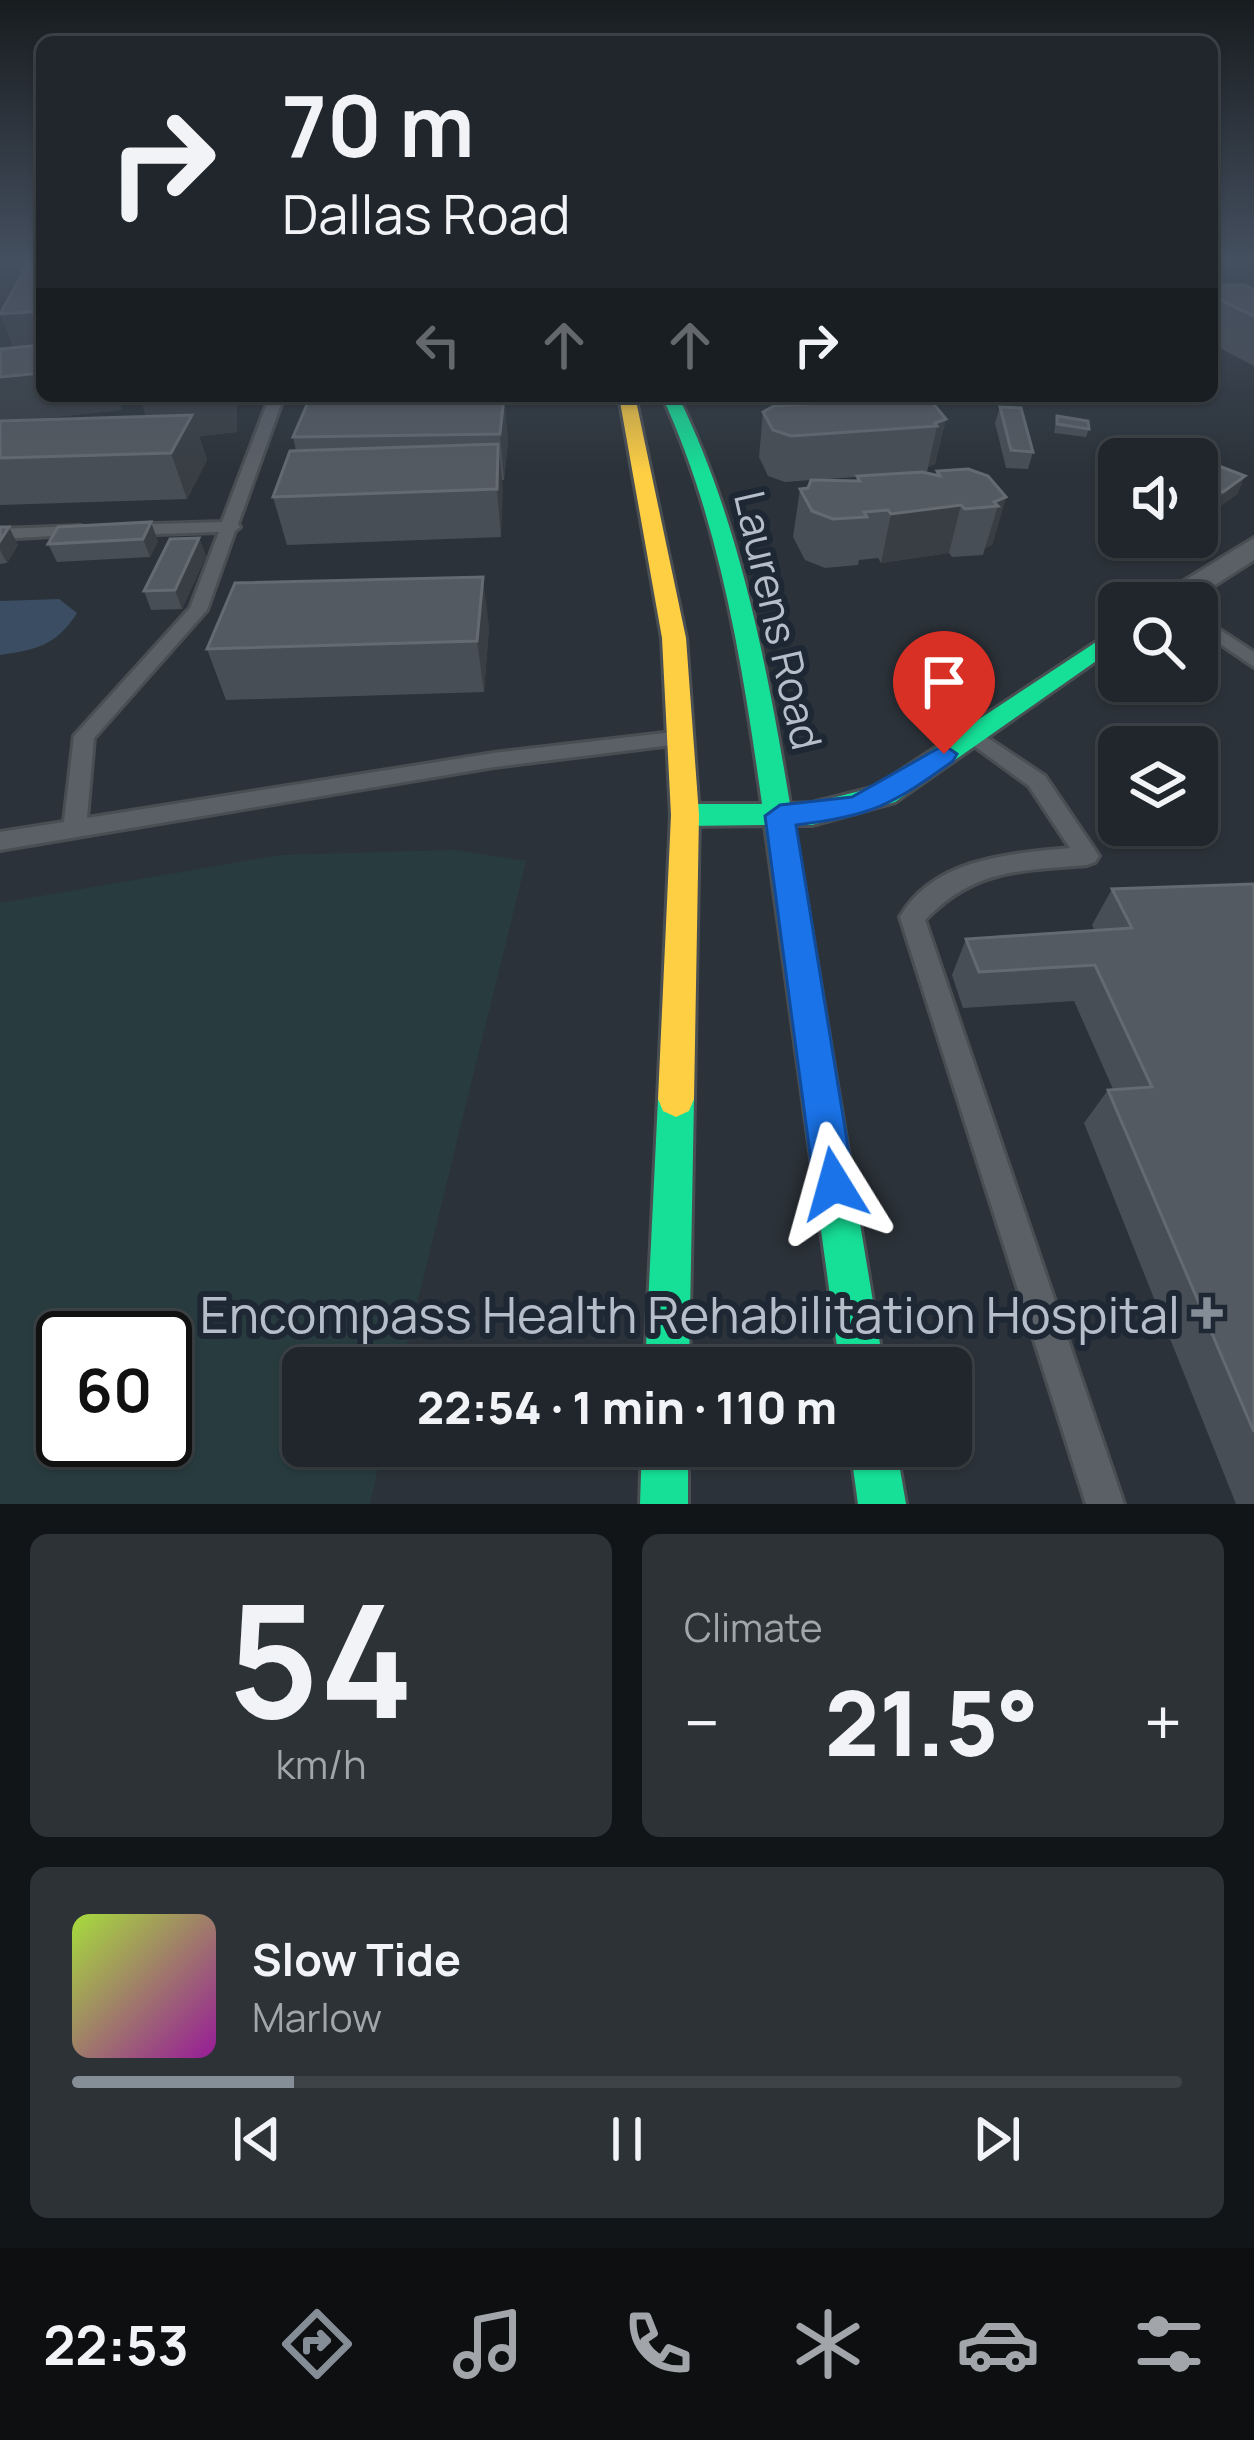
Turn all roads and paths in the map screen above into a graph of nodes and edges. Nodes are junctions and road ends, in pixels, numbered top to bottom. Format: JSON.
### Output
{"nodes":[{"id":1,"x":275,"y":402,"type":"edge"},
{"id":2,"x":628,"y":402,"type":"edge"},
{"id":3,"x":673,"y":402,"type":"edge"},
{"id":4,"x":232,"y":526,"type":"junction"},
{"id":5,"x":0,"y":534,"type":"edge"},
{"id":6,"x":1246,"y":562,"type":"edge"},
{"id":7,"x":1206,"y":582,"type":"edge"},
{"id":8,"x":1218,"y":635,"type":"edge"},
{"id":9,"x":1098,"y":648,"type":"edge"},
{"id":10,"x":1254,"y":661,"type":"edge"},
{"id":11,"x":973,"y":734,"type":"junction"},
{"id":12,"x":680,"y":738,"type":"junction"},
{"id":13,"x":685,"y":815,"type":"junction"},
{"id":14,"x":780,"y":816,"type":"junction"},
{"id":15,"x":74,"y":829,"type":"junction"},
{"id":16,"x":4,"y":836,"type":"edge"},
{"id":17,"x":669,"y":1347,"type":"edge"},
{"id":18,"x":859,"y":1347,"type":"edge"},
{"id":19,"x":665,"y":1467,"type":"edge"},
{"id":20,"x":876,"y":1467,"type":"edge"},
{"id":21,"x":664,"y":1504,"type":"edge"},
{"id":22,"x":882,"y":1504,"type":"edge"},
{"id":23,"x":1105,"y":1504,"type":"edge"}],
"edges":[{"from":1,"to":4,"type":"lane"},
{"from":2,"to":12,"type":"main road"},
{"from":3,"to":14,"type":"main road","name":"Laurens Road"},
{"from":4,"to":5,"type":"lane"},
{"from":4,"to":15,"type":"lane"},
{"from":6,"to":7,"type":"street"},
{"from":8,"to":10,"type":"lane"},
{"from":9,"to":11,"type":"main road"},
{"from":11,"to":14,"type":"main road"},
{"from":11,"to":23,"type":"lane"},
{"from":12,"to":13,"type":"main road"},
{"from":12,"to":15,"type":"lane"},
{"from":13,"to":14,"type":"main road"},
{"from":13,"to":17,"type":"main road"},
{"from":14,"to":18,"type":"main road","name":"Laurens Road"},
{"from":15,"to":16,"type":"lane"},
{"from":19,"to":21,"type":"main road"},
{"from":20,"to":22,"type":"main road"}]}
